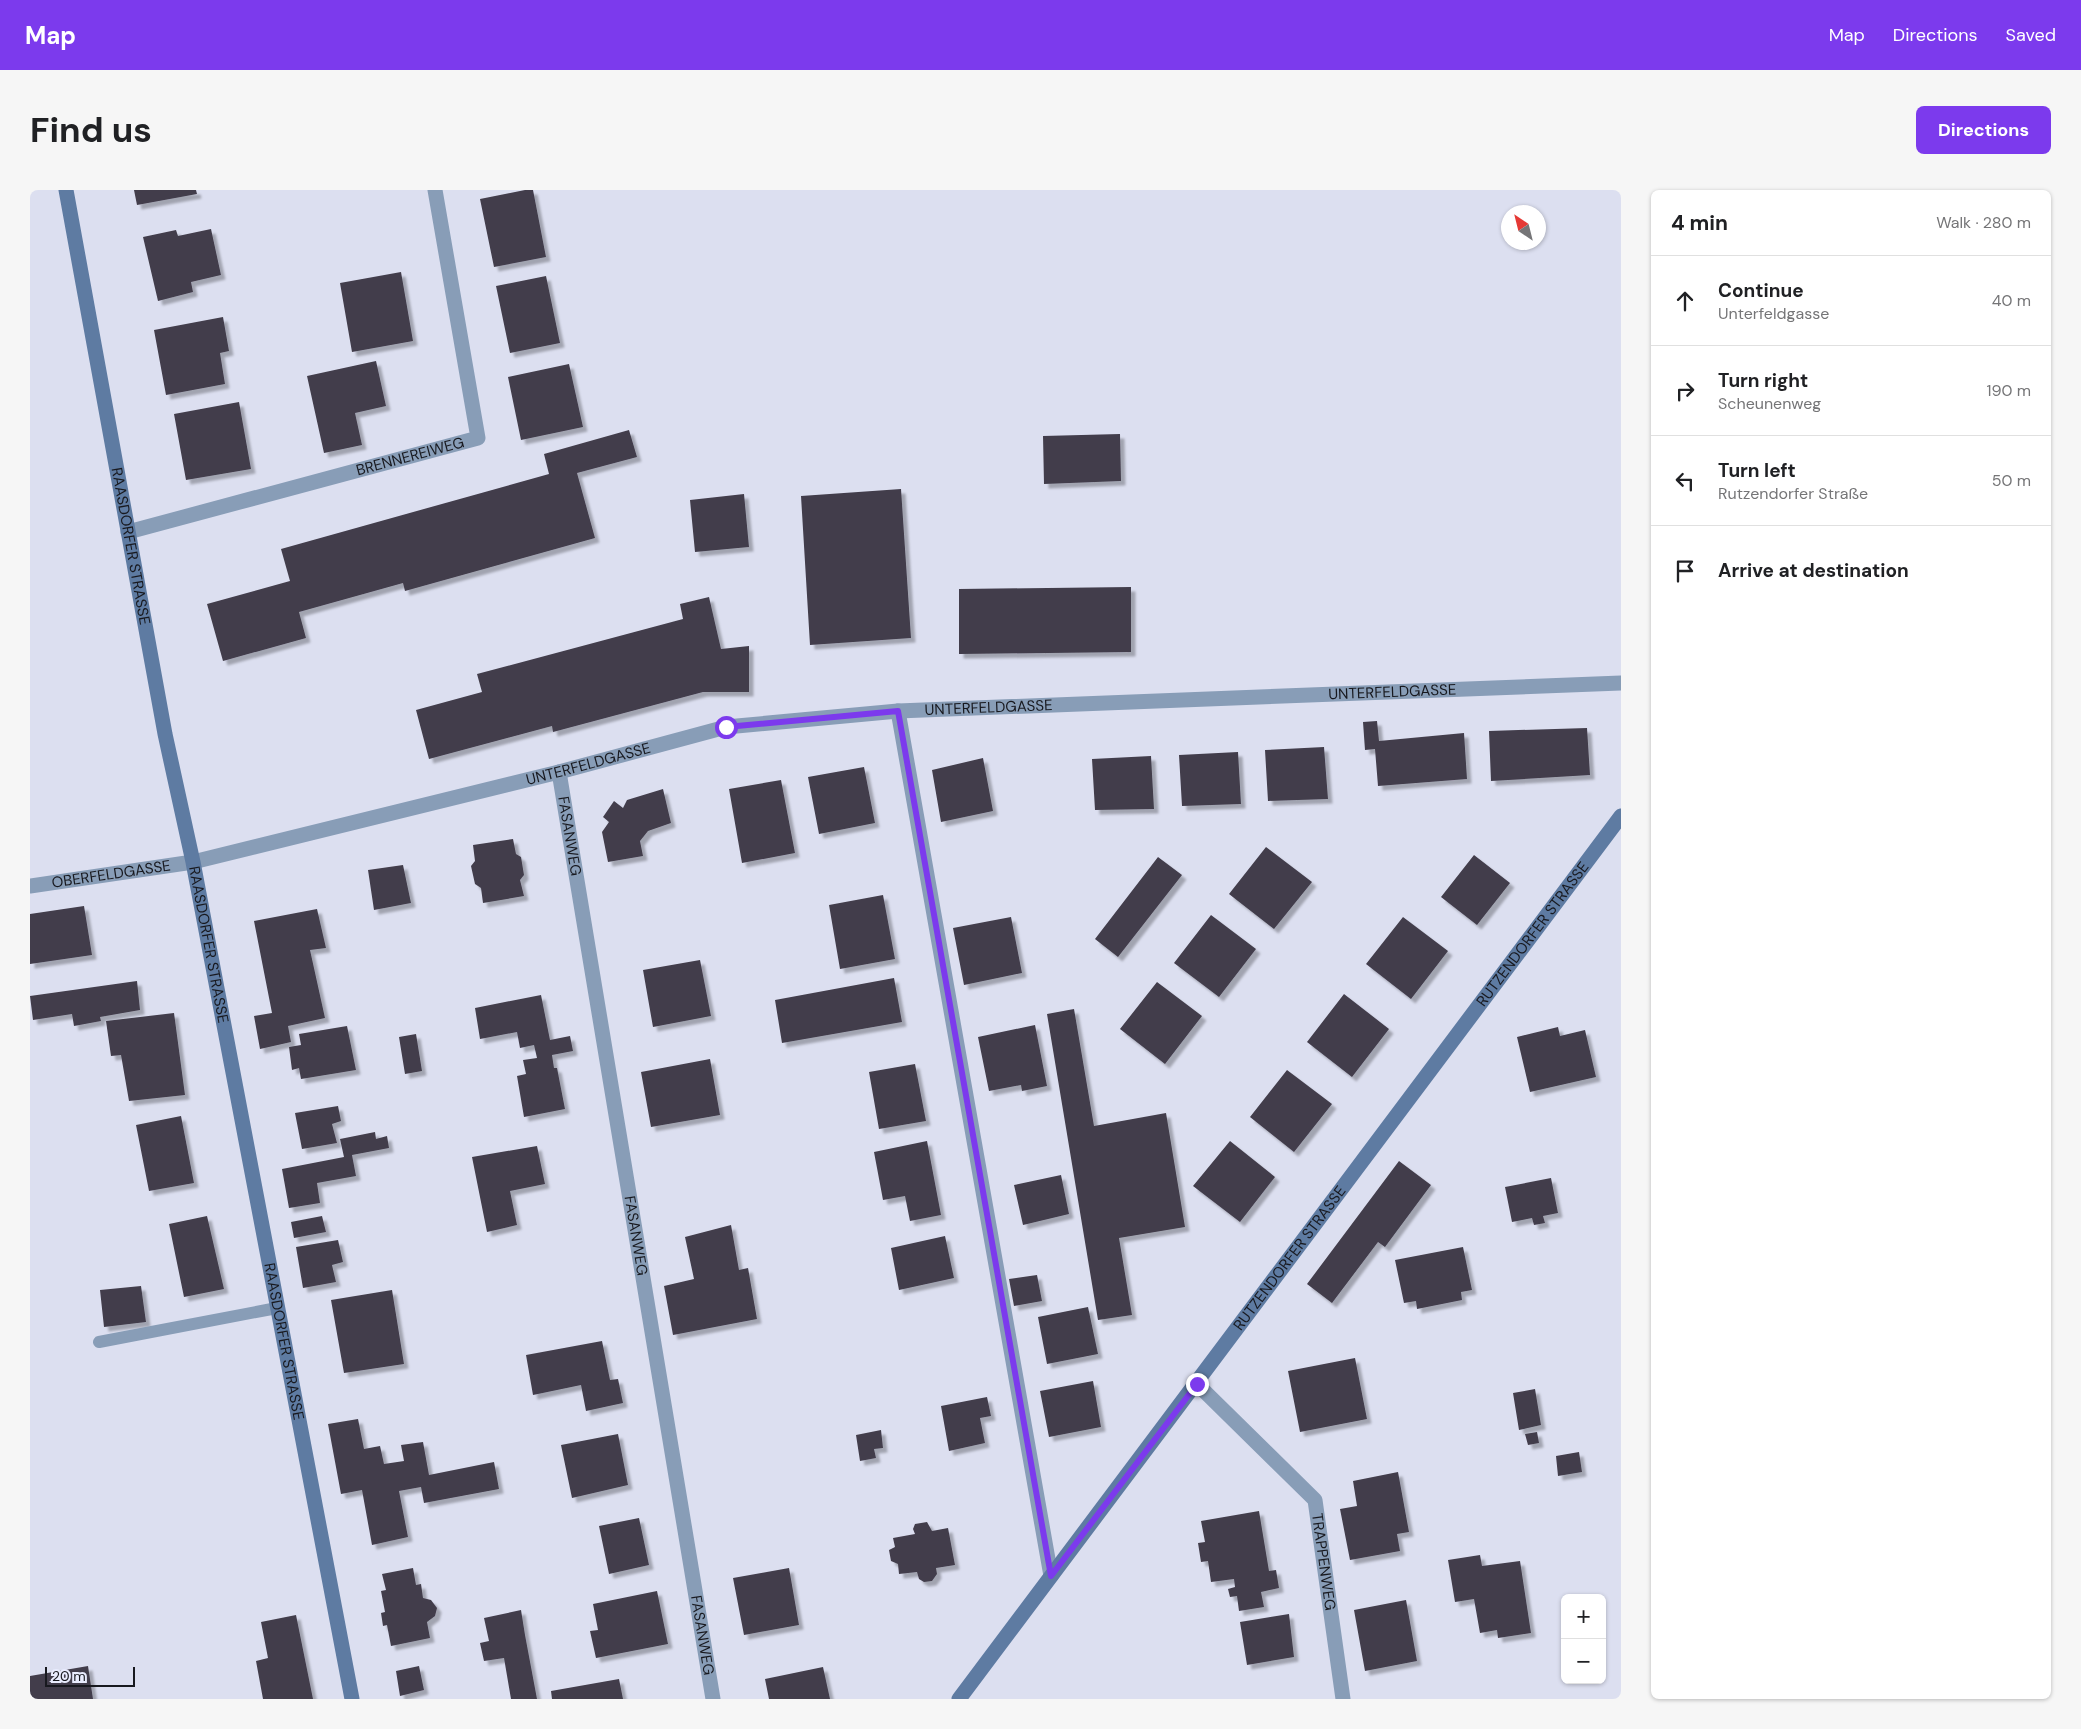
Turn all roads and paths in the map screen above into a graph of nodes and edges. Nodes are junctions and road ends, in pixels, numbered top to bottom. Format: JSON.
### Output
{"nodes":[{"id":1,"x":66,"y":190,"type":"edge"},
{"id":2,"x":435,"y":190,"type":"edge"},
{"id":3,"x":128,"y":532,"type":"junction"},
{"id":4,"x":1621,"y":683,"type":"edge"},
{"id":5,"x":898,"y":711,"type":"junction"},
{"id":6,"x":559,"y":772,"type":"junction"},
{"id":7,"x":1621,"y":816,"type":"edge"},
{"id":8,"x":193,"y":862,"type":"junction"},
{"id":9,"x":30,"y":886,"type":"edge"},
{"id":10,"x":277,"y":1308,"type":"junction"},
{"id":11,"x":99,"y":1342,"type":"dead end"},
{"id":12,"x":1197,"y":1384,"type":"junction"},
{"id":13,"x":1051,"y":1576,"type":"junction"},
{"id":14,"x":352,"y":1699,"type":"edge"},
{"id":15,"x":713,"y":1699,"type":"edge"},
{"id":16,"x":959,"y":1699,"type":"edge"},
{"id":17,"x":1343,"y":1699,"type":"edge"}],
"edges":[{"from":1,"to":3,"type":"street","name":"RAASDORFER STRASSE"},
{"from":2,"to":3,"type":"street","name":"BRENNEREIWEG"},
{"from":3,"to":8,"type":"street","name":"RAASDORFER STRASSE"},
{"from":4,"to":5,"type":"street","name":"UNTERFELDGASSE"},
{"from":5,"to":6,"type":"street","name":"UNTERFELDGASSE"},
{"from":5,"to":13,"type":"street"},
{"from":6,"to":8,"type":"street","name":"UNTERFELDGASSE"},
{"from":6,"to":15,"type":"street","name":"FASANWEG"},
{"from":7,"to":12,"type":"street","name":"RUTZENDORFER STRASSE"},
{"from":8,"to":9,"type":"street","name":"OBERFELDGASSE"},
{"from":8,"to":10,"type":"street","name":"RAASDORFER STRASSE"},
{"from":10,"to":11,"type":"lane"},
{"from":10,"to":14,"type":"street","name":"RAASDORFER STRASSE"},
{"from":12,"to":13,"type":"street","name":"RUTZENDORFER STRASSE"},
{"from":12,"to":17,"type":"street","name":"TRAPPENWEG"},
{"from":13,"to":16,"type":"street","name":"RUTZENDORFER STRASSE"}]}
